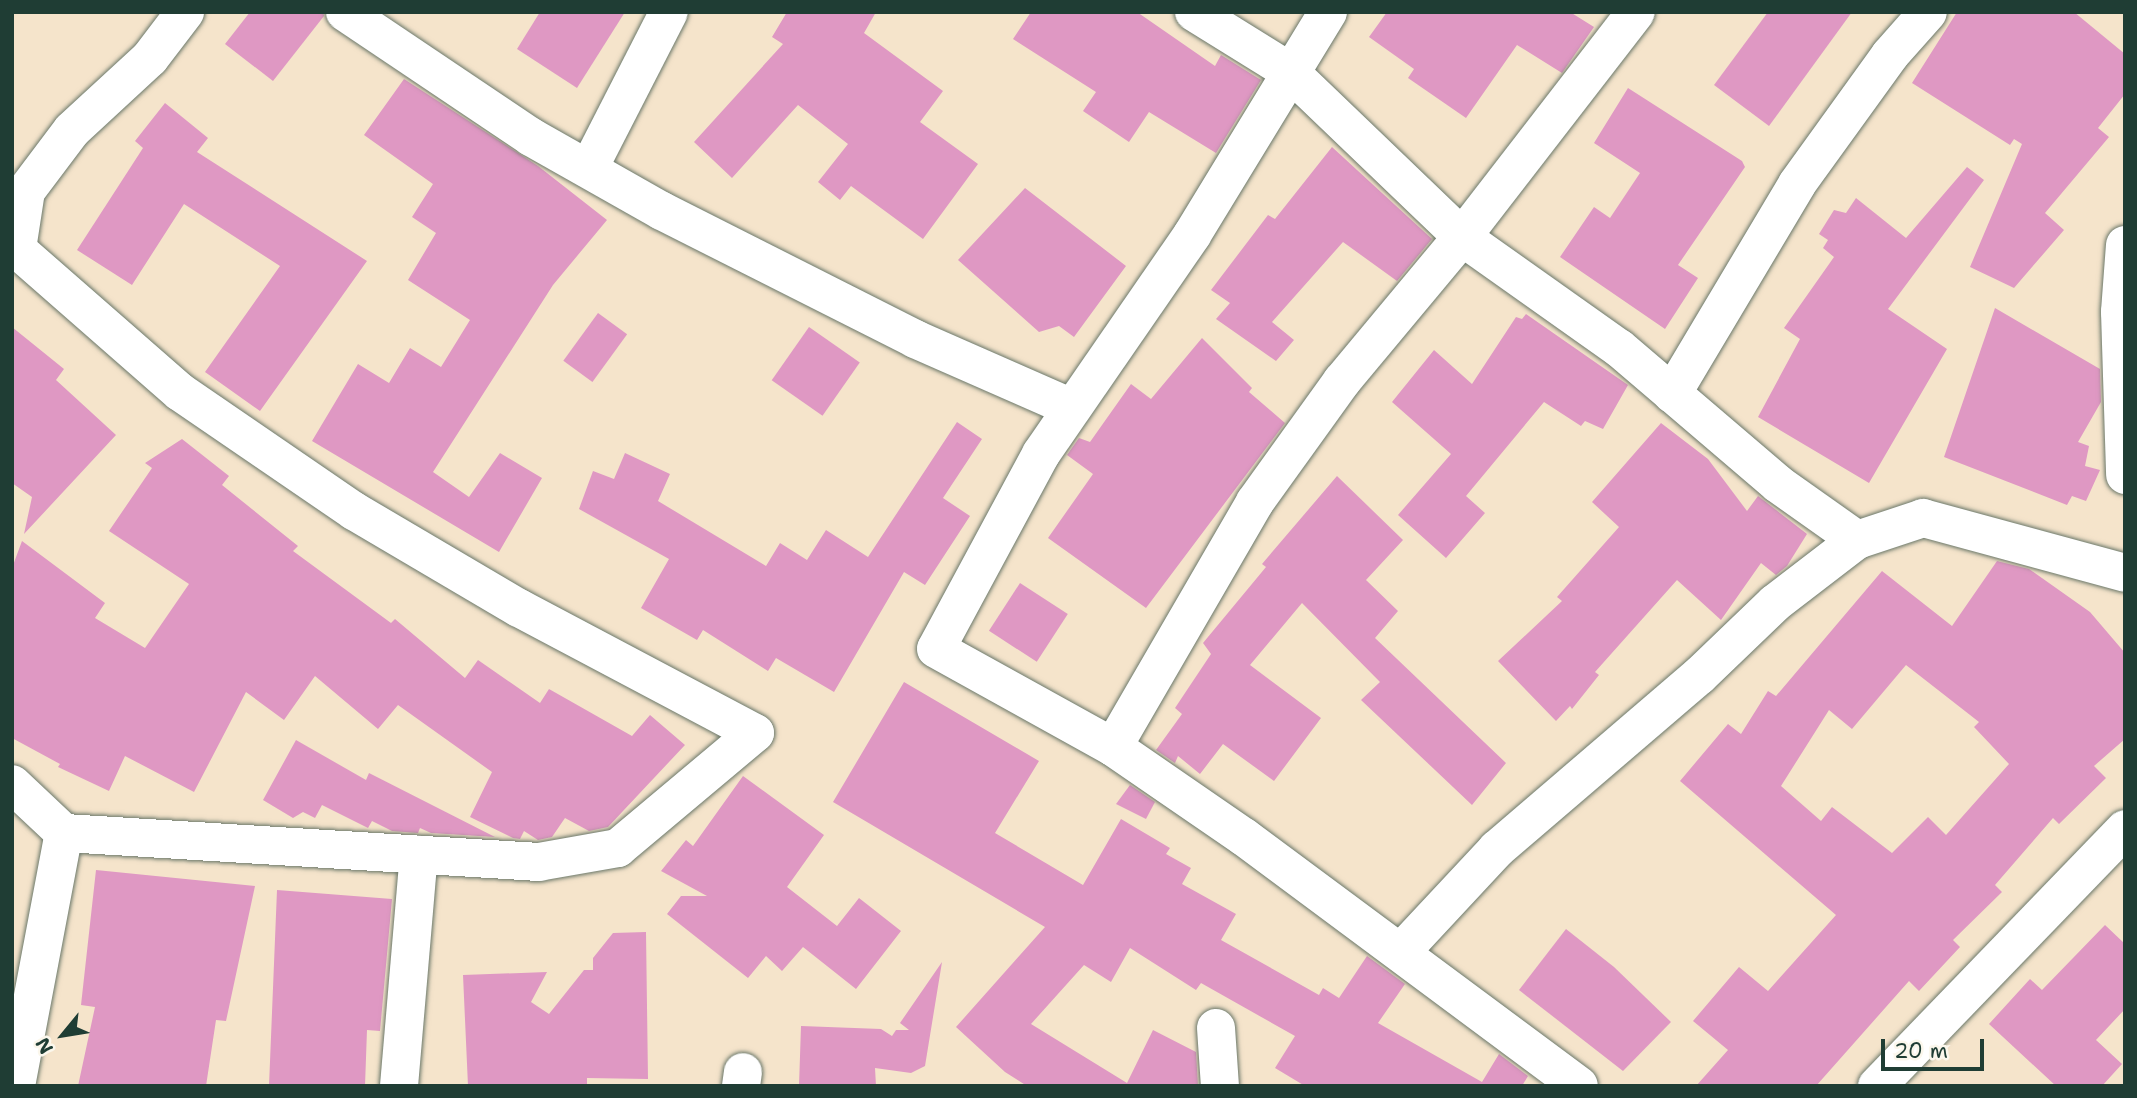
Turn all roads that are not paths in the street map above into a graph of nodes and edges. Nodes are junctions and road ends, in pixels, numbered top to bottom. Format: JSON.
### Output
{"nodes":[{"id":1,"x":185,"y":12,"type":"edge"},
{"id":2,"x":345,"y":12,"type":"edge"},
{"id":3,"x":669,"y":12,"type":"edge"},
{"id":4,"x":1194,"y":12,"type":"edge"},
{"id":5,"x":1328,"y":12,"type":"edge"},
{"id":6,"x":1636,"y":12,"type":"edge"},
{"id":7,"x":1928,"y":12,"type":"edge"},
{"id":8,"x":1290,"y":71,"type":"junction"},
{"id":9,"x":589,"y":168,"type":"junction"},
{"id":10,"x":1462,"y":237,"type":"junction"},
{"id":11,"x":2125,"y":245,"type":"edge"},
{"id":12,"x":15,"y":247,"type":"edge"},
{"id":13,"x":1672,"y":394,"type":"junction"},
{"id":14,"x":1070,"y":407,"type":"junction"},
{"id":15,"x":2125,"y":475,"type":"edge"},
{"id":16,"x":1857,"y":540,"type":"junction"},
{"id":17,"x":2125,"y":573,"type":"edge"},
{"id":18,"x":1113,"y":747,"type":"junction"},
{"id":19,"x":12,"y":784,"type":"edge"},
{"id":20,"x":2125,"y":829,"type":"edge"},
{"id":21,"x":64,"y":833,"type":"junction"},
{"id":22,"x":419,"y":855,"type":"junction"},
{"id":23,"x":1401,"y":952,"type":"junction"},
{"id":24,"x":1216,"y":1028,"type":"dead end"},
{"id":25,"x":16,"y":1086,"type":"edge"},
{"id":26,"x":399,"y":1086,"type":"edge"},
{"id":27,"x":1220,"y":1086,"type":"edge"},
{"id":28,"x":1579,"y":1086,"type":"edge"},
{"id":29,"x":1877,"y":1086,"type":"edge"}],
"edges":[{"from":1,"to":12,"type":"street"},
{"from":2,"to":9,"type":"street"},
{"from":3,"to":9,"type":"street"},
{"from":4,"to":8,"type":"street"},
{"from":5,"to":8,"type":"street"},
{"from":6,"to":10,"type":"street"},
{"from":7,"to":13,"type":"street"},
{"from":8,"to":10,"type":"street"},
{"from":8,"to":14,"type":"street"},
{"from":9,"to":14,"type":"street"},
{"from":10,"to":13,"type":"street"},
{"from":10,"to":18,"type":"street"},
{"from":11,"to":15,"type":"street"},
{"from":12,"to":22,"type":"street"},
{"from":13,"to":16,"type":"street"},
{"from":14,"to":18,"type":"street"},
{"from":16,"to":17,"type":"street"},
{"from":16,"to":23,"type":"street"},
{"from":18,"to":23,"type":"street"},
{"from":19,"to":21,"type":"street"},
{"from":20,"to":29,"type":"street"},
{"from":21,"to":22,"type":"street"},
{"from":21,"to":25,"type":"street"},
{"from":22,"to":26,"type":"street"},
{"from":23,"to":28,"type":"street"},
{"from":24,"to":27,"type":"street"}]}
